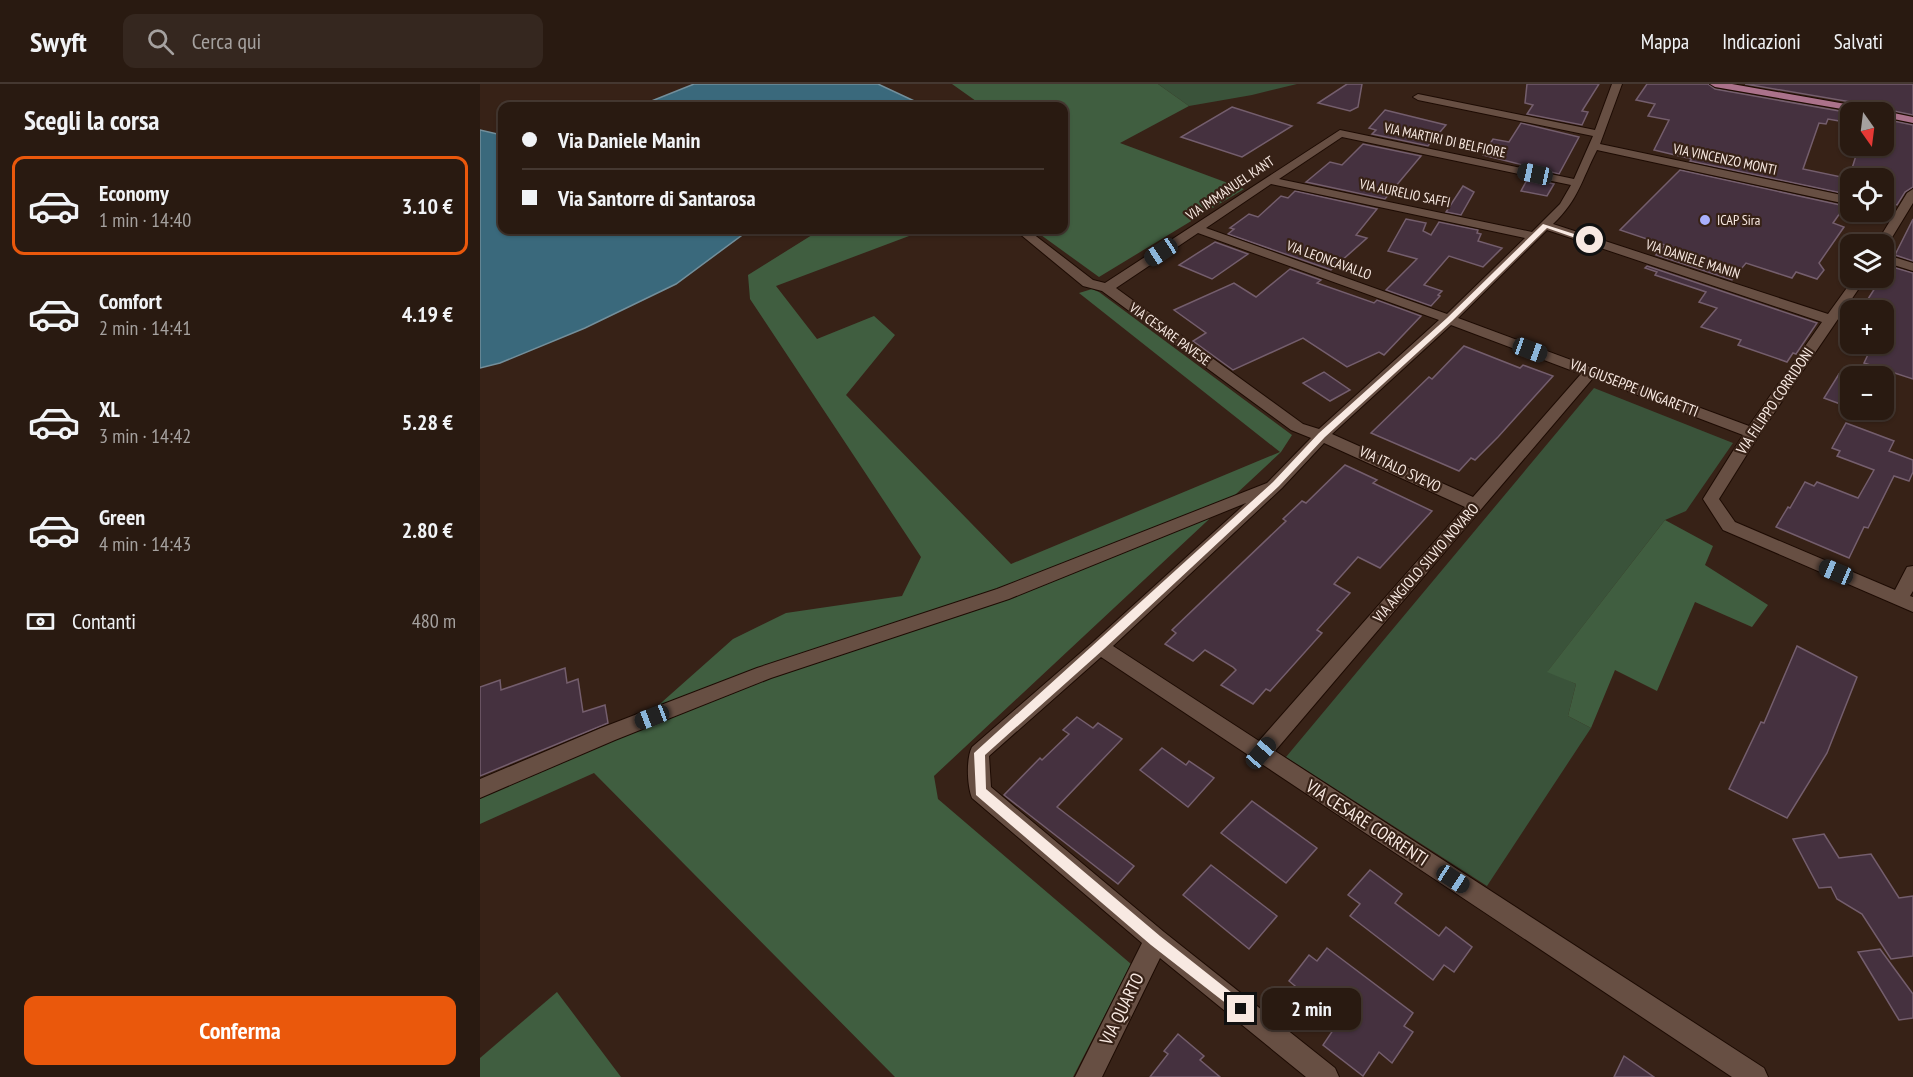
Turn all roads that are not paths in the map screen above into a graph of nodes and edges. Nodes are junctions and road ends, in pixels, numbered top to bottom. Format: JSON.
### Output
{"nodes":[{"id":1,"x":1617,"y":84,"type":"edge"},
{"id":2,"x":1715,"y":84,"type":"edge"},
{"id":3,"x":1418,"y":97,"type":"dead end"},
{"id":4,"x":1840,"y":106,"type":"edge"},
{"id":5,"x":1894,"y":116,"type":"edge"},
{"id":6,"x":1913,"y":120,"type":"edge"},
{"id":7,"x":1340,"y":133,"type":"joint"},
{"id":8,"x":1596,"y":140,"type":"junction"},
{"id":9,"x":1268,"y":180,"type":"junction"},
{"id":10,"x":1578,"y":183,"type":"junction"},
{"id":11,"x":1913,"y":193,"type":"edge"},
{"id":12,"x":1840,"y":198,"type":"edge"},
{"id":13,"x":1894,"y":210,"type":"edge"},
{"id":14,"x":1901,"y":212,"type":"junction"},
{"id":15,"x":1198,"y":229,"type":"junction"},
{"id":16,"x":1540,"y":231,"type":"junction"},
{"id":17,"x":1026,"y":234,"type":"edge"},
{"id":18,"x":1888,"y":234,"type":"edge"},
{"id":19,"x":1894,"y":261,"type":"edge"},
{"id":20,"x":1913,"y":267,"type":"edge"},
{"id":21,"x":1107,"y":288,"type":"junction"},
{"id":22,"x":1853,"y":288,"type":"edge"},
{"id":23,"x":1449,"y":319,"type":"junction"},
{"id":24,"x":1831,"y":320,"type":"junction"},
{"id":25,"x":1591,"y":372,"type":"junction"},
{"id":26,"x":1752,"y":432,"type":"junction"},
{"id":27,"x":1322,"y":435,"type":"junction"},
{"id":28,"x":1276,"y":484,"type":"junction"},
{"id":29,"x":1476,"y":505,"type":"junction"},
{"id":30,"x":1913,"y":572,"type":"edge"},
{"id":31,"x":1907,"y":602,"type":"edge"},
{"id":32,"x":1100,"y":647,"type":"junction"},
{"id":33,"x":1261,"y":753,"type":"junction"},
{"id":34,"x":480,"y":789,"type":"edge"},
{"id":35,"x":1156,"y":940,"type":"junction"},
{"id":36,"x":1088,"y":1077,"type":"edge"},
{"id":37,"x":1326,"y":1077,"type":"edge"},
{"id":38,"x":1755,"y":1077,"type":"edge"}],
"edges":[{"from":1,"to":8,"type":"street"},
{"from":2,"to":4,"type":"main road"},
{"from":3,"to":8,"type":"street","name":"VIA VINCENZO MONTI"},
{"from":5,"to":6,"type":"main road"},
{"from":7,"to":9,"type":"street","name":"VIA IMMANUEL KANT"},
{"from":7,"to":10,"type":"street","name":"VIA MARTIRI DI BELFIORE"},
{"from":8,"to":10,"type":"street"},
{"from":8,"to":12,"type":"street","name":"VIA VINCENZO MONTI"},
{"from":9,"to":15,"type":"street","name":"VIA IMMANUEL KANT"},
{"from":9,"to":16,"type":"street","name":"VIA AURELIO SAFFI"},
{"from":10,"to":16,"type":"street"},
{"from":11,"to":14,"type":"street"},
{"from":13,"to":14,"type":"street"},
{"from":14,"to":18,"type":"street"},
{"from":15,"to":21,"type":"street","name":"VIA IMMANUEL KANT"},
{"from":15,"to":23,"type":"street","name":"VIA LEONCAVALLO"},
{"from":16,"to":23,"type":"street"},
{"from":16,"to":24,"type":"street","name":"VIA DANIELE MANIN"},
{"from":17,"to":21,"type":"street","name":"VIA CESARE PAVESE"},
{"from":19,"to":20,"type":"street"},
{"from":21,"to":27,"type":"street","name":"VIA CESARE PAVESE"},
{"from":22,"to":24,"type":"street","name":"VIA FILIPPO CORRIDONI"},
{"from":23,"to":25,"type":"street","name":"VIA GIUSEPPE UNGARETTI"},
{"from":23,"to":27,"type":"street"},
{"from":24,"to":26,"type":"street","name":"VIA FILIPPO CORRIDONI"},
{"from":25,"to":26,"type":"street","name":"VIA GIUSEPPE UNGARETTI"},
{"from":25,"to":29,"type":"street","name":"VIA ANGIOLO SILVIO NOVARO"},
{"from":26,"to":31,"type":"street","name":"VIA FILIPPO CORRIDONI"},
{"from":27,"to":28,"type":"street"},
{"from":27,"to":29,"type":"street","name":"VIA ITALO SVEVO"},
{"from":28,"to":32,"type":"street"},
{"from":28,"to":34,"type":"street"},
{"from":29,"to":33,"type":"street","name":"VIA ANGIOLO SILVIO NOVARO"},
{"from":30,"to":31,"type":"street"},
{"from":32,"to":33,"type":"street","name":"VIA CESARE CORRENTI"},
{"from":32,"to":35,"type":"street"},
{"from":33,"to":38,"type":"street","name":"VIA CESARE CORRENTI"},
{"from":35,"to":36,"type":"street","name":"VIA QUARTO"},
{"from":35,"to":37,"type":"street"}]}
